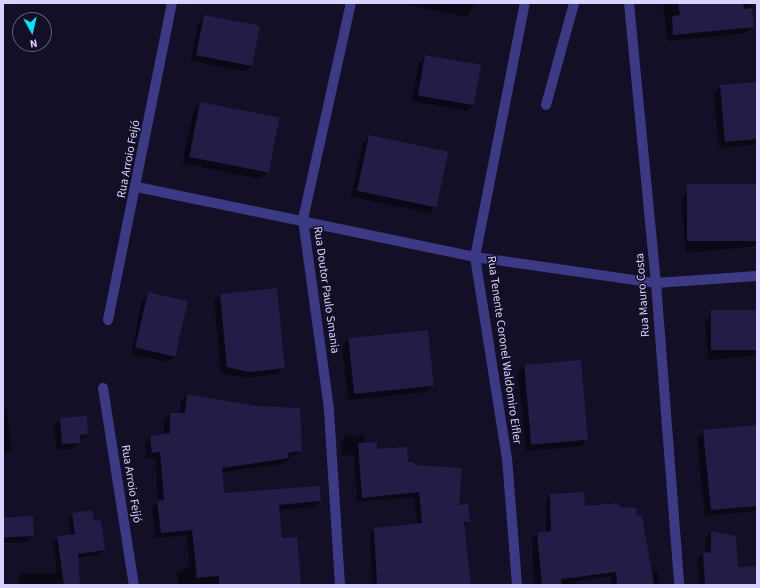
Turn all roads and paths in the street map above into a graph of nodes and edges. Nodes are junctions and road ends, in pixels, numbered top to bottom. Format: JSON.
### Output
{"nodes":[{"id":1,"x":172,"y":3,"type":"edge"},
{"id":2,"x":351,"y":3,"type":"edge"},
{"id":3,"x":525,"y":3,"type":"edge"},
{"id":4,"x":574,"y":3,"type":"edge"},
{"id":5,"x":629,"y":3,"type":"edge"},
{"id":6,"x":546,"y":105,"type":"dead end"},
{"id":7,"x":137,"y":186,"type":"junction"},
{"id":8,"x":303,"y":219,"type":"junction"},
{"id":9,"x":475,"y":257,"type":"junction"},
{"id":10,"x":757,"y":276,"type":"edge"},
{"id":11,"x":656,"y":283,"type":"junction"},
{"id":12,"x":108,"y":320,"type":"dead end"},
{"id":13,"x":103,"y":388,"type":"dead end"},
{"id":14,"x":134,"y":585,"type":"edge"},
{"id":15,"x":340,"y":585,"type":"edge"},
{"id":16,"x":517,"y":585,"type":"edge"},
{"id":17,"x":678,"y":585,"type":"edge"}],
"edges":[{"from":1,"to":7,"type":"street","name":"Rua Arroio Feijó"},
{"from":2,"to":8,"type":"street","name":"Rua Doutor Paulo Smania"},
{"from":3,"to":9,"type":"street","name":"Rua Tenente Coronel Waldomiro Eifler"},
{"from":4,"to":6,"type":"street"},
{"from":5,"to":11,"type":"street","name":"Rua Mauro Costa"},
{"from":7,"to":8,"type":"street"},
{"from":7,"to":12,"type":"street","name":"Rua Arroio Feijó"},
{"from":8,"to":9,"type":"street"},
{"from":8,"to":15,"type":"street","name":"Rua Doutor Paulo Smania"},
{"from":9,"to":11,"type":"street"},
{"from":9,"to":16,"type":"street","name":"Rua Tenente Coronel Waldomiro Eifler"},
{"from":10,"to":11,"type":"street"},
{"from":11,"to":17,"type":"street","name":"Rua Mauro Costa"},
{"from":13,"to":14,"type":"street","name":"Rua Arroio Feijó"}]}
